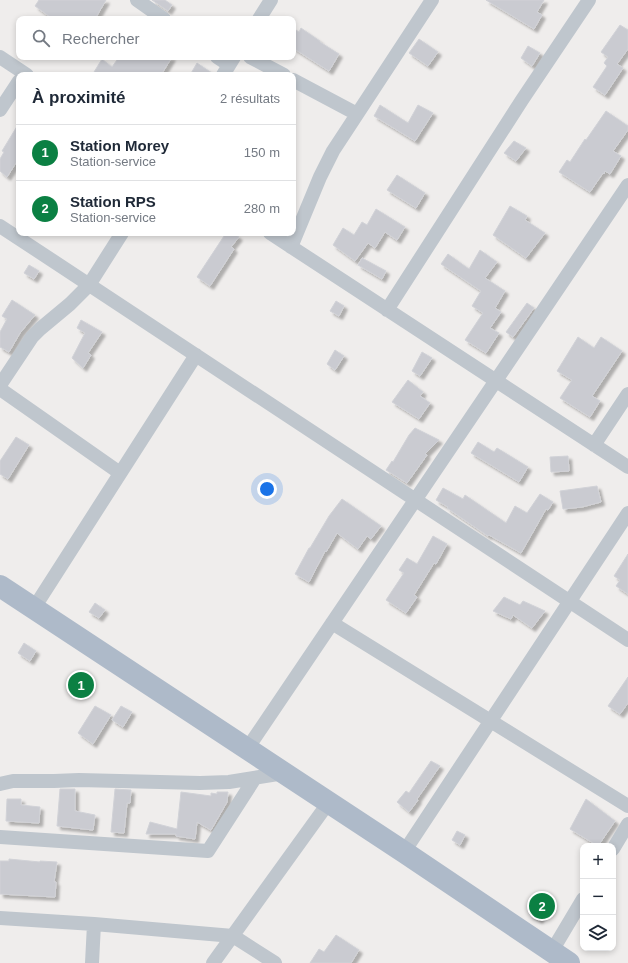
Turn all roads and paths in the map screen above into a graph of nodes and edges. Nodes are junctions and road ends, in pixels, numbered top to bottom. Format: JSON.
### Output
{"nodes":[{"id":1,"x":137,"y":0,"type":"edge"},
{"id":2,"x":272,"y":0,"type":"edge"},
{"id":3,"x":432,"y":0,"type":"edge"},
{"id":4,"x":589,"y":0,"type":"edge"},
{"id":5,"x":160,"y":16,"type":"edge"},
{"id":6,"x":261,"y":16,"type":"edge"},
{"id":7,"x":0,"y":57,"type":"edge"},
{"id":8,"x":256,"y":60,"type":"edge"},
{"id":9,"x":18,"y":72,"type":"edge"},
{"id":10,"x":278,"y":72,"type":"edge"},
{"id":11,"x":296,"y":82,"type":"edge"},
{"id":12,"x":16,"y":86,"type":"edge"},
{"id":13,"x":0,"y":110,"type":"edge"},
{"id":14,"x":357,"y":114,"type":"junction"},
{"id":15,"x":628,"y":185,"type":"edge"},
{"id":16,"x":0,"y":226,"type":"edge"},
{"id":17,"x":296,"y":235,"type":"edge"},
{"id":18,"x":120,"y":236,"type":"edge"},
{"id":19,"x":274,"y":236,"type":"edge"},
{"id":20,"x":296,"y":236,"type":"edge"},
{"id":21,"x":291,"y":247,"type":"junction"},
{"id":22,"x":89,"y":285,"type":"junction"},
{"id":23,"x":387,"y":310,"type":"junction"},
{"id":24,"x":196,"y":355,"type":"junction"},
{"id":25,"x":496,"y":381,"type":"junction"},
{"id":26,"x":0,"y":385,"type":"edge"},
{"id":27,"x":0,"y":389,"type":"edge"},
{"id":28,"x":628,"y":394,"type":"edge"},
{"id":29,"x":594,"y":445,"type":"junction"},
{"id":30,"x":628,"y":467,"type":"edge"},
{"id":31,"x":120,"y":473,"type":"junction"},
{"id":32,"x":415,"y":500,"type":"junction"},
{"id":33,"x":628,"y":513,"type":"edge"},
{"id":34,"x":1,"y":589,"type":"edge"},
{"id":35,"x":569,"y":602,"type":"junction"},
{"id":36,"x":34,"y":608,"type":"junction"},
{"id":37,"x":332,"y":623,"type":"junction"},
{"id":38,"x":628,"y":640,"type":"edge"},
{"id":39,"x":491,"y":721,"type":"junction"},
{"id":40,"x":247,"y":749,"type":"junction"},
{"id":41,"x":284,"y":773,"type":"junction"},
{"id":42,"x":255,"y":778,"type":"junction"},
{"id":43,"x":0,"y":784,"type":"edge"},
{"id":44,"x":329,"y":802,"type":"junction"},
{"id":45,"x":628,"y":806,"type":"edge"},
{"id":46,"x":628,"y":824,"type":"edge"},
{"id":47,"x":0,"y":838,"type":"edge"},
{"id":48,"x":616,"y":844,"type":"edge"},
{"id":49,"x":404,"y":852,"type":"junction"},
{"id":50,"x":580,"y":907,"type":"edge"},
{"id":51,"x":0,"y":918,"type":"edge"},
{"id":52,"x":94,"y":924,"type":"junction"},
{"id":53,"x":233,"y":936,"type":"junction"},
{"id":54,"x":561,"y":957,"type":"edge"},
{"id":55,"x":92,"y":963,"type":"edge"},
{"id":56,"x":213,"y":963,"type":"edge"},
{"id":57,"x":275,"y":963,"type":"edge"}],
"edges":[{"from":1,"to":5,"type":"street"},
{"from":2,"to":6,"type":"street"},
{"from":3,"to":14,"type":"street"},
{"from":4,"to":23,"type":"street"},
{"from":7,"to":9,"type":"street"},
{"from":8,"to":10,"type":"street"},
{"from":11,"to":14,"type":"street"},
{"from":12,"to":13,"type":"street"},
{"from":14,"to":17,"type":"street"},
{"from":15,"to":25,"type":"street"},
{"from":16,"to":22,"type":"street"},
{"from":18,"to":22,"type":"street"},
{"from":19,"to":21,"type":"street"},
{"from":20,"to":21,"type":"street"},
{"from":21,"to":23,"type":"street"},
{"from":22,"to":24,"type":"street"},
{"from":22,"to":26,"type":"street"},
{"from":23,"to":25,"type":"street"},
{"from":24,"to":31,"type":"street"},
{"from":24,"to":32,"type":"street"},
{"from":25,"to":29,"type":"street"},
{"from":25,"to":32,"type":"street"},
{"from":27,"to":31,"type":"street"},
{"from":28,"to":29,"type":"street"},
{"from":29,"to":30,"type":"street"},
{"from":31,"to":36,"type":"street"},
{"from":32,"to":35,"type":"street"},
{"from":32,"to":37,"type":"street"},
{"from":33,"to":35,"type":"street"},
{"from":34,"to":36,"type":"main road"},
{"from":35,"to":38,"type":"street"},
{"from":35,"to":39,"type":"street"},
{"from":36,"to":40,"type":"main road"},
{"from":37,"to":39,"type":"street"},
{"from":37,"to":40,"type":"street"},
{"from":39,"to":45,"type":"street"},
{"from":39,"to":49,"type":"street"},
{"from":40,"to":41,"type":"main road"},
{"from":41,"to":42,"type":"street"},
{"from":41,"to":44,"type":"main road"},
{"from":42,"to":43,"type":"street"},
{"from":42,"to":47,"type":"street"},
{"from":44,"to":49,"type":"main road"},
{"from":44,"to":53,"type":"street"},
{"from":46,"to":48,"type":"street"},
{"from":49,"to":54,"type":"main road"},
{"from":50,"to":54,"type":"street"},
{"from":51,"to":52,"type":"street"},
{"from":52,"to":53,"type":"street"},
{"from":52,"to":55,"type":"street"},
{"from":53,"to":56,"type":"street"},
{"from":53,"to":57,"type":"street"}]}
